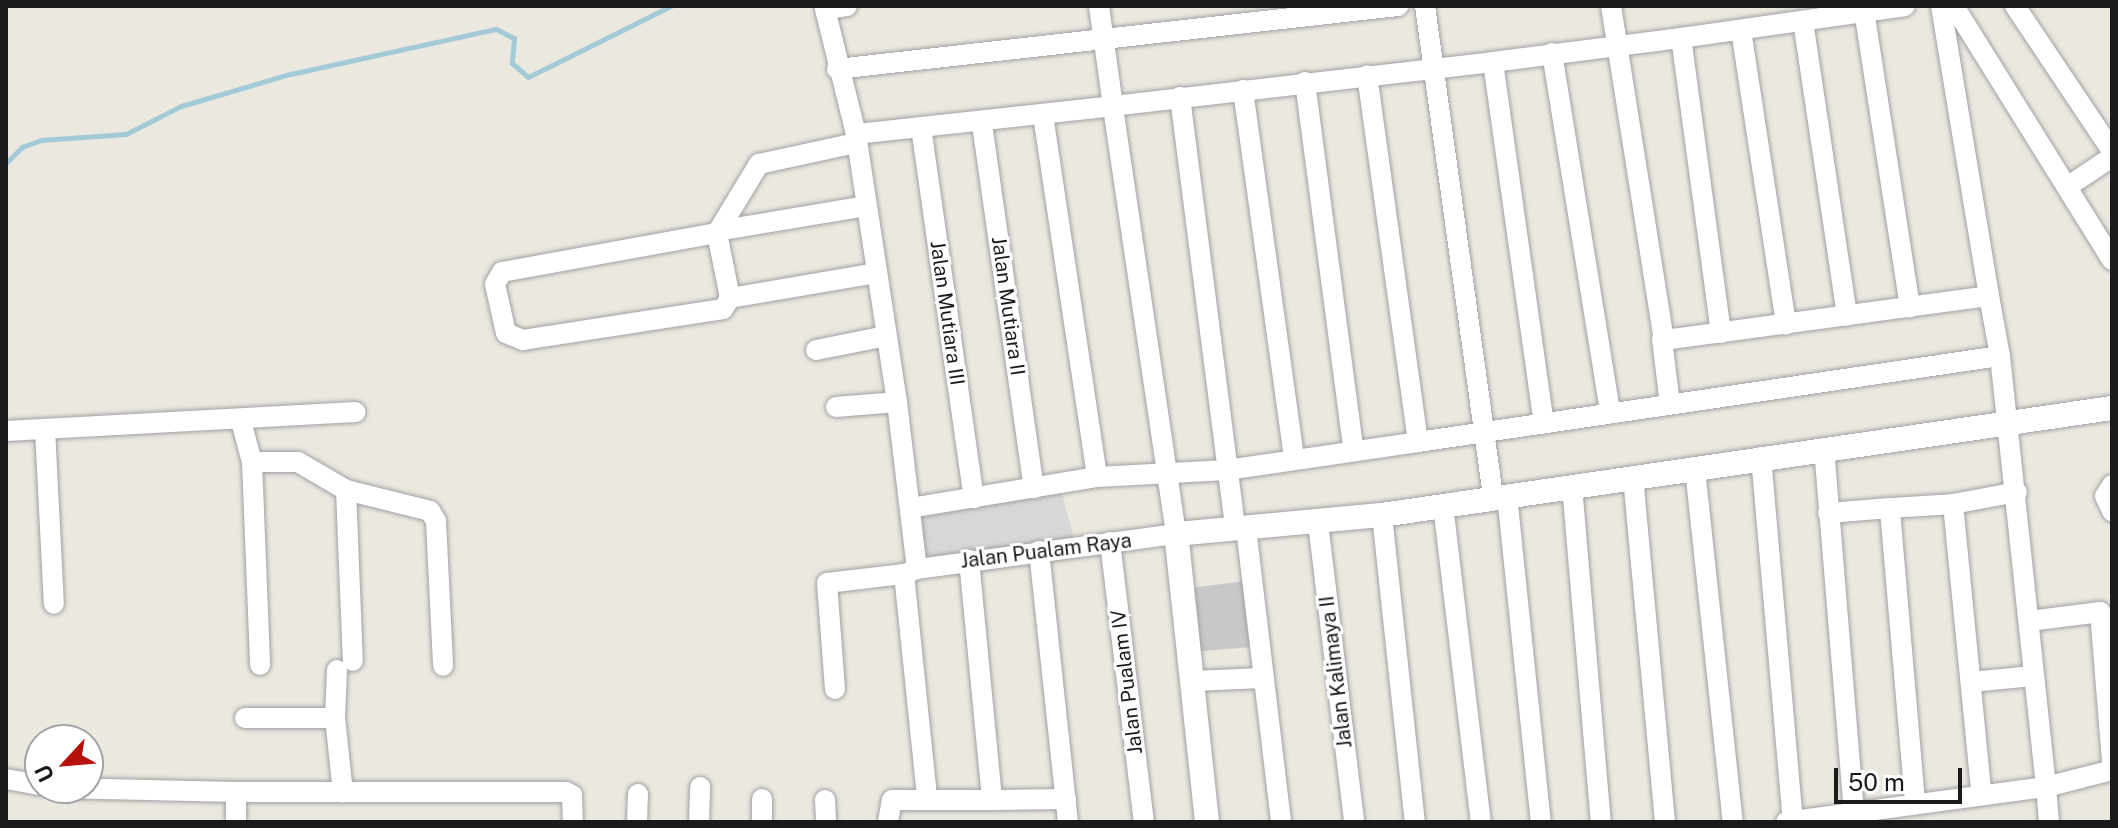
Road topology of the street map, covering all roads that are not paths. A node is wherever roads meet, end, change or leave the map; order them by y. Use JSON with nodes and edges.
{"nodes":[{"id":1,"x":847,"y":6,"type":"edge"},
{"id":2,"x":1099,"y":6,"type":"edge"},
{"id":3,"x":1398,"y":6,"type":"edge"},
{"id":4,"x":1425,"y":6,"type":"edge"},
{"id":5,"x":1611,"y":6,"type":"edge"},
{"id":6,"x":1905,"y":6,"type":"edge"},
{"id":7,"x":1941,"y":6,"type":"edge"},
{"id":8,"x":1954,"y":6,"type":"edge"},
{"id":9,"x":2015,"y":6,"type":"edge"},
{"id":10,"x":824,"y":8,"type":"edge"},
{"id":11,"x":1864,"y":10,"type":"junction"},
{"id":12,"x":1803,"y":21,"type":"junction"},
{"id":13,"x":1741,"y":30,"type":"junction"},
{"id":14,"x":1681,"y":38,"type":"junction"},
{"id":15,"x":1104,"y":39,"type":"junction"},
{"id":16,"x":1620,"y":47,"type":"junction"},
{"id":17,"x":1552,"y":53,"type":"junction"},
{"id":18,"x":1493,"y":62,"type":"junction"},
{"id":19,"x":837,"y":69,"type":"junction"},
{"id":20,"x":1431,"y":69,"type":"junction"},
{"id":21,"x":1367,"y":76,"type":"junction"},
{"id":22,"x":1305,"y":82,"type":"junction"},
{"id":23,"x":1243,"y":90,"type":"junction"},
{"id":24,"x":1180,"y":97,"type":"junction"},
{"id":25,"x":1113,"y":106,"type":"junction"},
{"id":26,"x":1043,"y":115,"type":"junction"},
{"id":27,"x":982,"y":124,"type":"junction"},
{"id":28,"x":921,"y":127,"type":"junction"},
{"id":29,"x":856,"y":139,"type":"junction"},
{"id":30,"x":2110,"y":156,"type":"edge"},
{"id":31,"x":2071,"y":184,"type":"junction"},
{"id":32,"x":867,"y":206,"type":"junction"},
{"id":33,"x":720,"y":231,"type":"junction"},
{"id":34,"x":2112,"y":260,"type":"edge"},
{"id":35,"x":876,"y":273,"type":"junction"},
{"id":36,"x":1989,"y":296,"type":"junction"},
{"id":37,"x":730,"y":298,"type":"junction"},
{"id":38,"x":1910,"y":307,"type":"junction"},
{"id":39,"x":1847,"y":316,"type":"junction"},
{"id":40,"x":1786,"y":325,"type":"junction"},
{"id":41,"x":1721,"y":333,"type":"junction"},
{"id":42,"x":886,"y":336,"type":"junction"},
{"id":43,"x":1662,"y":339,"type":"junction"},
{"id":44,"x":816,"y":350,"type":"dead end"},
{"id":45,"x":2000,"y":356,"type":"junction"},
{"id":46,"x":897,"y":402,"type":"junction"},
{"id":47,"x":1670,"y":405,"type":"junction"},
{"id":48,"x":836,"y":407,"type":"dead end"},
{"id":49,"x":2112,"y":408,"type":"edge"},
{"id":50,"x":355,"y":412,"type":"dead end"},
{"id":51,"x":1610,"y":412,"type":"junction"},
{"id":52,"x":241,"y":421,"type":"junction"},
{"id":53,"x":1544,"y":423,"type":"junction"},
{"id":54,"x":2009,"y":426,"type":"junction"},
{"id":55,"x":45,"y":429,"type":"junction"},
{"id":56,"x":6,"y":431,"type":"edge"},
{"id":57,"x":1481,"y":435,"type":"junction"},
{"id":58,"x":1418,"y":442,"type":"junction"},
{"id":59,"x":1824,"y":448,"type":"junction"},
{"id":60,"x":1353,"y":449,"type":"junction"},
{"id":61,"x":1761,"y":457,"type":"junction"},
{"id":62,"x":1294,"y":458,"type":"junction"},
{"id":63,"x":252,"y":462,"type":"junction"},
{"id":64,"x":1695,"y":469,"type":"junction"},
{"id":65,"x":1227,"y":470,"type":"junction"},
{"id":66,"x":1167,"y":475,"type":"junction"},
{"id":67,"x":1097,"y":477,"type":"junction"},
{"id":68,"x":1633,"y":477,"type":"junction"},
{"id":69,"x":2112,"y":485,"type":"edge"},
{"id":70,"x":1572,"y":486,"type":"junction"},
{"id":71,"x":1034,"y":488,"type":"junction"},
{"id":72,"x":346,"y":490,"type":"junction"},
{"id":73,"x":2017,"y":492,"type":"junction"},
{"id":74,"x":1500,"y":496,"type":"junction"},
{"id":75,"x":974,"y":498,"type":"junction"},
{"id":76,"x":1953,"y":504,"type":"junction"},
{"id":77,"x":1443,"y":505,"type":"junction"},
{"id":78,"x":910,"y":508,"type":"junction"},
{"id":79,"x":1890,"y":508,"type":"junction"},
{"id":80,"x":2112,"y":511,"type":"edge"},
{"id":81,"x":1828,"y":513,"type":"junction"},
{"id":82,"x":1382,"y":515,"type":"junction"},
{"id":83,"x":1318,"y":523,"type":"junction"},
{"id":84,"x":1240,"y":528,"type":"junction"},
{"id":85,"x":1176,"y":534,"type":"junction"},
{"id":86,"x":1110,"y":542,"type":"junction"},
{"id":87,"x":1039,"y":551,"type":"junction"},
{"id":88,"x":969,"y":560,"type":"junction"},
{"id":89,"x":910,"y":571,"type":"junction"},
{"id":90,"x":54,"y":604,"type":"dead end"},
{"id":91,"x":2106,"y":611,"type":"edge"},
{"id":92,"x":2029,"y":621,"type":"junction"},
{"id":93,"x":260,"y":665,"type":"dead end"},
{"id":94,"x":443,"y":666,"type":"dead end"},
{"id":95,"x":2033,"y":676,"type":"junction"},
{"id":96,"x":1264,"y":678,"type":"junction"},
{"id":97,"x":1192,"y":681,"type":"junction"},
{"id":98,"x":1971,"y":682,"type":"junction"},
{"id":99,"x":835,"y":689,"type":"dead end"},
{"id":100,"x":245,"y":718,"type":"dead end"},
{"id":101,"x":335,"y":718,"type":"junction"},
{"id":102,"x":2112,"y":762,"type":"edge"},
{"id":103,"x":2112,"y":770,"type":"edge"},
{"id":104,"x":700,"y":787,"type":"dead end"},
{"id":105,"x":2046,"y":787,"type":"junction"},
{"id":106,"x":104,"y":789,"type":"edge"},
{"id":107,"x":236,"y":792,"type":"junction"},
{"id":108,"x":1981,"y":792,"type":"junction"},
{"id":109,"x":343,"y":793,"type":"junction"},
{"id":110,"x":638,"y":794,"type":"dead end"},
{"id":111,"x":927,"y":798,"type":"junction"},
{"id":112,"x":762,"y":799,"type":"dead end"},
{"id":113,"x":1066,"y":799,"type":"junction"},
{"id":114,"x":825,"y":800,"type":"dead end"},
{"id":115,"x":992,"y":800,"type":"junction"},
{"id":116,"x":1915,"y":802,"type":"junction"},
{"id":117,"x":1854,"y":812,"type":"junction"},
{"id":118,"x":1793,"y":821,"type":"edge"},
{"id":119,"x":236,"y":822,"type":"edge"},
{"id":120,"x":573,"y":822,"type":"edge"},
{"id":121,"x":637,"y":822,"type":"edge"},
{"id":122,"x":699,"y":822,"type":"edge"},
{"id":123,"x":762,"y":822,"type":"edge"},
{"id":124,"x":826,"y":822,"type":"edge"},
{"id":125,"x":888,"y":822,"type":"edge"},
{"id":126,"x":1068,"y":822,"type":"edge"},
{"id":127,"x":1144,"y":822,"type":"edge"},
{"id":128,"x":1207,"y":822,"type":"edge"},
{"id":129,"x":1281,"y":822,"type":"edge"},
{"id":130,"x":1354,"y":822,"type":"edge"},
{"id":131,"x":1415,"y":822,"type":"edge"},
{"id":132,"x":1481,"y":822,"type":"edge"},
{"id":133,"x":1541,"y":822,"type":"edge"},
{"id":134,"x":1601,"y":822,"type":"edge"},
{"id":135,"x":1665,"y":822,"type":"edge"},
{"id":136,"x":1733,"y":822,"type":"edge"},
{"id":137,"x":1786,"y":822,"type":"edge"},
{"id":138,"x":2049,"y":822,"type":"edge"}],
"edges":[{"from":1,"to":10,"type":"street"},
{"from":2,"to":15,"type":"street"},
{"from":3,"to":15,"type":"street"},
{"from":4,"to":20,"type":"street"},
{"from":5,"to":16,"type":"street"},
{"from":6,"to":11,"type":"street"},
{"from":7,"to":36,"type":"street"},
{"from":8,"to":31,"type":"street"},
{"from":9,"to":30,"type":"street"},
{"from":10,"to":19,"type":"street"},
{"from":11,"to":12,"type":"street"},
{"from":11,"to":38,"type":"street"},
{"from":12,"to":13,"type":"street"},
{"from":12,"to":39,"type":"street"},
{"from":13,"to":14,"type":"street"},
{"from":13,"to":40,"type":"street"},
{"from":14,"to":16,"type":"street"},
{"from":14,"to":41,"type":"street"},
{"from":15,"to":19,"type":"street"},
{"from":15,"to":25,"type":"street"},
{"from":16,"to":17,"type":"street"},
{"from":16,"to":43,"type":"street"},
{"from":17,"to":18,"type":"street"},
{"from":17,"to":51,"type":"street"},
{"from":18,"to":20,"type":"street"},
{"from":18,"to":53,"type":"street"},
{"from":19,"to":29,"type":"street"},
{"from":20,"to":21,"type":"street"},
{"from":20,"to":57,"type":"street"},
{"from":21,"to":22,"type":"street"},
{"from":21,"to":58,"type":"street"},
{"from":22,"to":23,"type":"street"},
{"from":22,"to":60,"type":"street"},
{"from":23,"to":24,"type":"street"},
{"from":23,"to":62,"type":"street"},
{"from":24,"to":25,"type":"street"},
{"from":24,"to":65,"type":"street"},
{"from":25,"to":26,"type":"street"},
{"from":25,"to":66,"type":"street"},
{"from":26,"to":27,"type":"street"},
{"from":26,"to":67,"type":"street"},
{"from":27,"to":28,"type":"street"},
{"from":27,"to":71,"type":"street","name":"Jalan Mutiara II"},
{"from":28,"to":29,"type":"street"},
{"from":28,"to":75,"type":"street","name":"Jalan Mutiara III"},
{"from":29,"to":32,"type":"street"},
{"from":29,"to":33,"type":"street"},
{"from":30,"to":31,"type":"street"},
{"from":31,"to":34,"type":"street"},
{"from":32,"to":33,"type":"street"},
{"from":32,"to":35,"type":"street"},
{"from":33,"to":37,"type":"street"},
{"from":33,"to":37,"type":"street"},
{"from":35,"to":37,"type":"street"},
{"from":35,"to":42,"type":"street"},
{"from":36,"to":38,"type":"street"},
{"from":36,"to":45,"type":"street"},
{"from":38,"to":39,"type":"street"},
{"from":39,"to":40,"type":"street"},
{"from":40,"to":41,"type":"street"},
{"from":41,"to":43,"type":"street"},
{"from":42,"to":44,"type":"street"},
{"from":42,"to":46,"type":"street"},
{"from":43,"to":47,"type":"street"},
{"from":45,"to":47,"type":"street"},
{"from":45,"to":54,"type":"street"},
{"from":46,"to":48,"type":"street"},
{"from":46,"to":78,"type":"street"},
{"from":47,"to":51,"type":"street"},
{"from":49,"to":54,"type":"street"},
{"from":50,"to":52,"type":"street"},
{"from":51,"to":53,"type":"street"},
{"from":52,"to":55,"type":"street"},
{"from":52,"to":63,"type":"street"},
{"from":53,"to":57,"type":"street"},
{"from":54,"to":59,"type":"street"},
{"from":54,"to":73,"type":"street"},
{"from":55,"to":56,"type":"street"},
{"from":55,"to":90,"type":"street"},
{"from":57,"to":58,"type":"street"},
{"from":57,"to":74,"type":"street"},
{"from":58,"to":60,"type":"street"},
{"from":59,"to":61,"type":"street"},
{"from":59,"to":81,"type":"street"},
{"from":60,"to":62,"type":"street"},
{"from":61,"to":64,"type":"street"},
{"from":61,"to":118,"type":"street"},
{"from":62,"to":65,"type":"street"},
{"from":63,"to":72,"type":"street"},
{"from":63,"to":93,"type":"street"},
{"from":64,"to":68,"type":"street"},
{"from":64,"to":136,"type":"street"},
{"from":65,"to":66,"type":"street"},
{"from":65,"to":84,"type":"street"},
{"from":66,"to":67,"type":"street"},
{"from":66,"to":85,"type":"street"},
{"from":67,"to":71,"type":"street"},
{"from":68,"to":70,"type":"street"},
{"from":68,"to":135,"type":"street"},
{"from":69,"to":80,"type":"street"},
{"from":70,"to":74,"type":"street"},
{"from":70,"to":134,"type":"street"},
{"from":71,"to":75,"type":"street"},
{"from":72,"to":94,"type":"street"},
{"from":72,"to":101,"type":"street"},
{"from":73,"to":76,"type":"street"},
{"from":73,"to":92,"type":"street"},
{"from":74,"to":77,"type":"street"},
{"from":74,"to":133,"type":"street"},
{"from":75,"to":78,"type":"street"},
{"from":76,"to":79,"type":"street"},
{"from":76,"to":98,"type":"street"},
{"from":77,"to":82,"type":"street"},
{"from":77,"to":132,"type":"street"},
{"from":78,"to":89,"type":"street"},
{"from":79,"to":81,"type":"street"},
{"from":79,"to":116,"type":"street"},
{"from":81,"to":117,"type":"street"},
{"from":82,"to":83,"type":"street"},
{"from":82,"to":131,"type":"street"},
{"from":83,"to":84,"type":"street"},
{"from":83,"to":130,"type":"street","name":"Jalan Kalimaya II"},
{"from":84,"to":85,"type":"street"},
{"from":84,"to":96,"type":"street"},
{"from":85,"to":86,"type":"street","name":"Jalan Pualam Raya"},
{"from":85,"to":97,"type":"street"},
{"from":86,"to":87,"type":"street","name":"Jalan Pualam Raya"},
{"from":86,"to":127,"type":"street","name":"Jalan Pualam IV"},
{"from":87,"to":88,"type":"street","name":"Jalan Pualam Raya"},
{"from":87,"to":113,"type":"street"},
{"from":88,"to":89,"type":"street","name":"Jalan Pualam Raya"},
{"from":88,"to":115,"type":"street"},
{"from":89,"to":99,"type":"street","name":"Jalan Pualam Raya"},
{"from":89,"to":111,"type":"street"},
{"from":91,"to":92,"type":"street"},
{"from":91,"to":102,"type":"street"},
{"from":92,"to":95,"type":"street"},
{"from":95,"to":98,"type":"street"},
{"from":95,"to":105,"type":"street"},
{"from":96,"to":97,"type":"street"},
{"from":96,"to":129,"type":"street"},
{"from":97,"to":128,"type":"street"},
{"from":98,"to":108,"type":"street"},
{"from":100,"to":101,"type":"street"},
{"from":101,"to":109,"type":"street"},
{"from":103,"to":105,"type":"street"},
{"from":104,"to":122,"type":"street"},
{"from":105,"to":108,"type":"street"},
{"from":105,"to":138,"type":"street"},
{"from":106,"to":107,"type":"street"},
{"from":107,"to":109,"type":"street"},
{"from":107,"to":119,"type":"street"},
{"from":108,"to":116,"type":"street"},
{"from":109,"to":120,"type":"street"},
{"from":110,"to":121,"type":"street"},
{"from":111,"to":115,"type":"street"},
{"from":111,"to":125,"type":"street"},
{"from":112,"to":123,"type":"street"},
{"from":113,"to":115,"type":"street"},
{"from":113,"to":126,"type":"street"},
{"from":114,"to":124,"type":"street"},
{"from":116,"to":117,"type":"street"},
{"from":117,"to":118,"type":"street"},
{"from":118,"to":137,"type":"street"}]}
